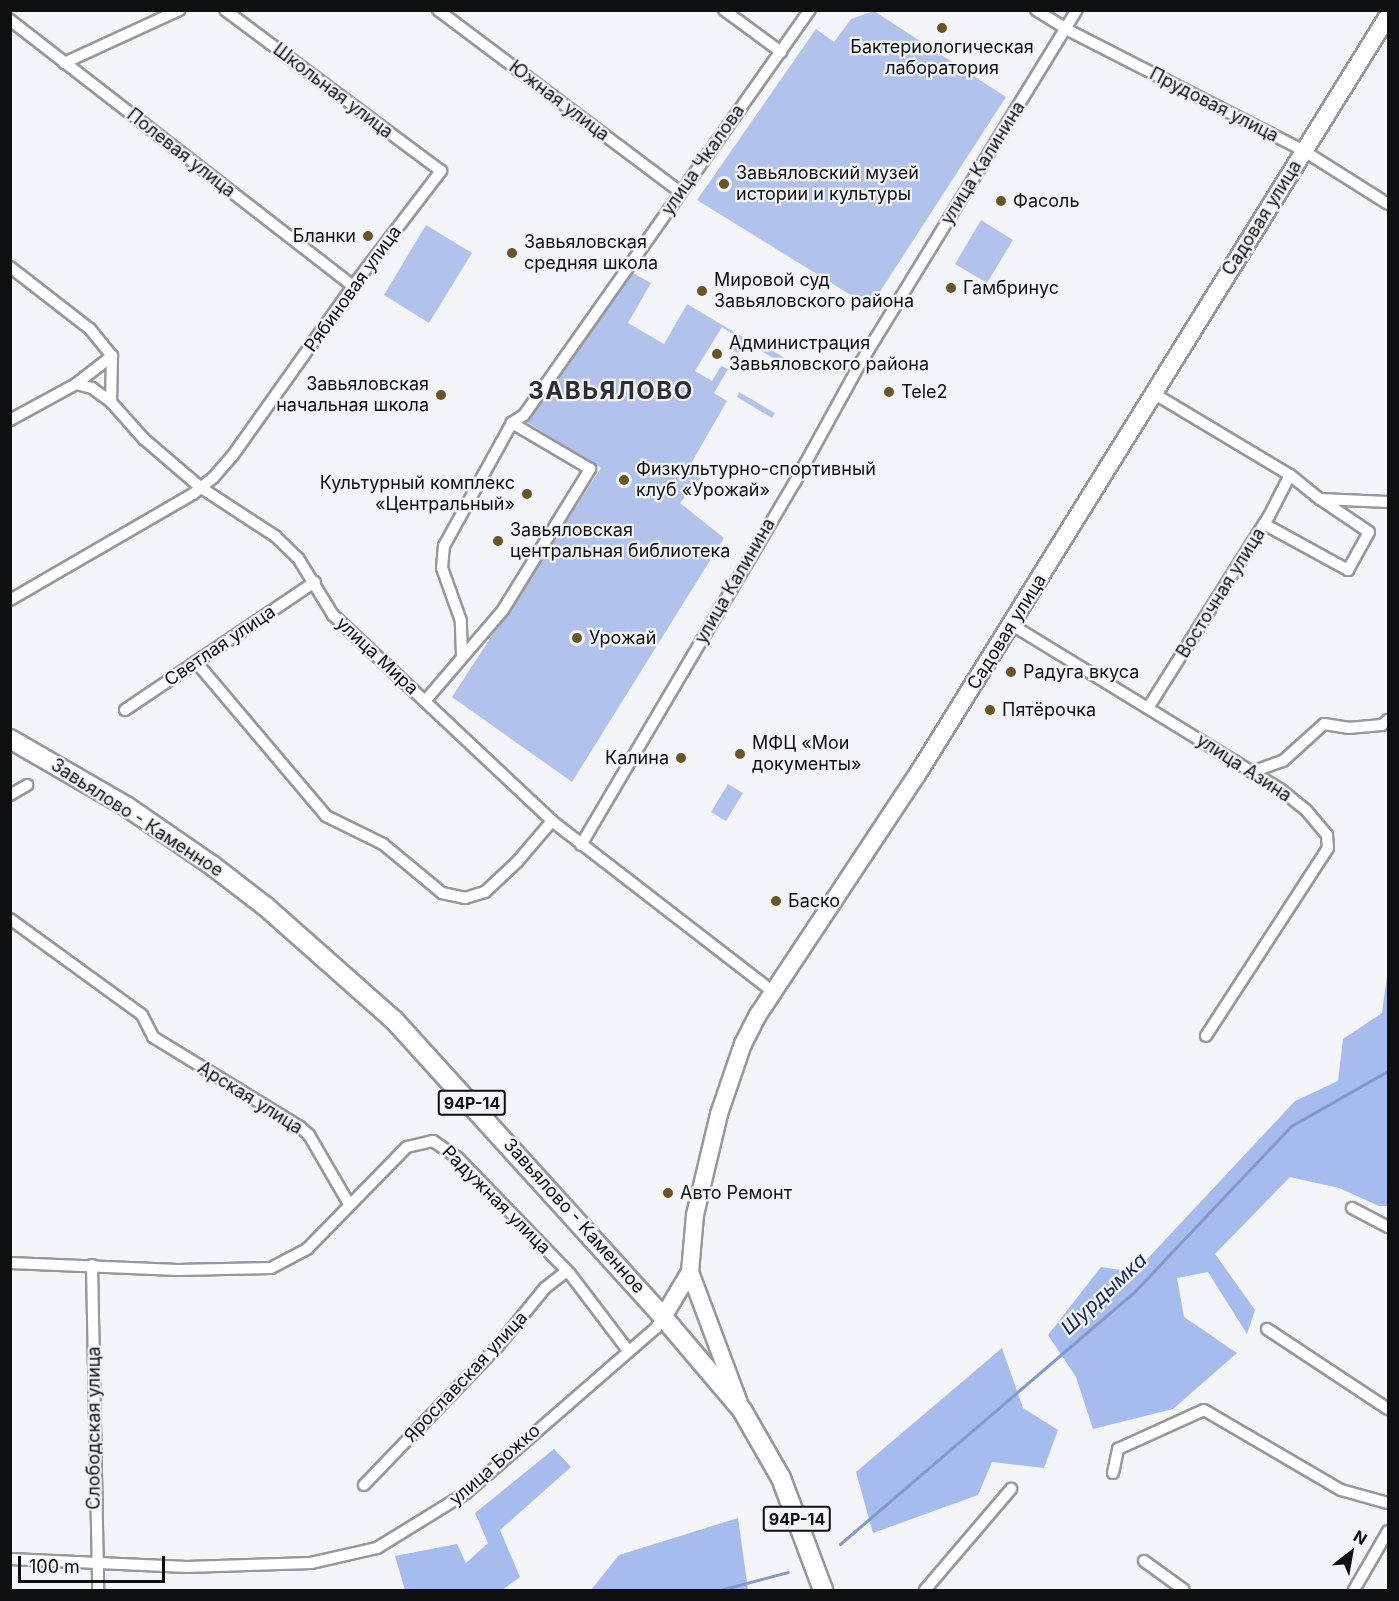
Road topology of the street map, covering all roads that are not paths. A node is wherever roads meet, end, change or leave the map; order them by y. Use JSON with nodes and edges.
{"nodes":[{"id":1,"x":179,"y":10,"type":"edge"},
{"id":2,"x":225,"y":10,"type":"edge"},
{"id":3,"x":438,"y":10,"type":"edge"},
{"id":4,"x":724,"y":10,"type":"edge"},
{"id":5,"x":810,"y":10,"type":"edge"},
{"id":6,"x":1036,"y":10,"type":"edge"},
{"id":7,"x":1077,"y":10,"type":"edge"},
{"id":8,"x":1389,"y":16,"type":"edge"},
{"id":9,"x":10,"y":20,"type":"edge"},
{"id":10,"x":1065,"y":29,"type":"junction"},
{"id":11,"x":781,"y":52,"type":"junction"},
{"id":12,"x":64,"y":63,"type":"junction"},
{"id":13,"x":1304,"y":152,"type":"junction"},
{"id":14,"x":441,"y":171,"type":"joint"},
{"id":15,"x":680,"y":192,"type":"junction"},
{"id":16,"x":1389,"y":204,"type":"edge"},
{"id":17,"x":10,"y":267,"type":"edge"},
{"id":18,"x":353,"y":286,"type":"junction"},
{"id":19,"x":112,"y":356,"type":"junction"},
{"id":20,"x":75,"y":384,"type":"junction"},
{"id":21,"x":1153,"y":393,"type":"junction"},
{"id":22,"x":111,"y":402,"type":"junction"},
{"id":23,"x":10,"y":420,"type":"edge"},
{"id":24,"x":512,"y":423,"type":"junction"},
{"id":25,"x":1290,"y":475,"type":"junction"},
{"id":26,"x":200,"y":487,"type":"junction"},
{"id":27,"x":1320,"y":499,"type":"junction"},
{"id":28,"x":1389,"y":501,"type":"edge"},
{"id":29,"x":1264,"y":524,"type":"junction"},
{"id":30,"x":315,"y":582,"type":"junction"},
{"id":31,"x":10,"y":600,"type":"edge"},
{"id":32,"x":1012,"y":625,"type":"junction"},
{"id":33,"x":462,"y":656,"type":"junction"},
{"id":34,"x":196,"y":662,"type":"junction"},
{"id":35,"x":425,"y":701,"type":"junction"},
{"id":36,"x":1148,"y":708,"type":"junction"},
{"id":37,"x":124,"y":710,"type":"dead end"},
{"id":38,"x":1389,"y":720,"type":"edge"},
{"id":39,"x":10,"y":739,"type":"edge"},
{"id":40,"x":1252,"y":772,"type":"junction"},
{"id":41,"x":27,"y":785,"type":"dead end"},
{"id":42,"x":10,"y":795,"type":"edge"},
{"id":43,"x":552,"y":821,"type":"junction"},
{"id":44,"x":581,"y":845,"type":"junction"},
{"id":45,"x":10,"y":919,"type":"edge"},
{"id":46,"x":772,"y":991,"type":"junction"},
{"id":47,"x":1206,"y":1036,"type":"dead end"},
{"id":48,"x":349,"y":1204,"type":"junction"},
{"id":49,"x":1352,"y":1208,"type":"dead end"},
{"id":50,"x":1389,"y":1227,"type":"edge"},
{"id":51,"x":10,"y":1263,"type":"edge"},
{"id":52,"x":92,"y":1264,"type":"junction"},
{"id":53,"x":567,"y":1270,"type":"junction"},
{"id":54,"x":690,"y":1272,"type":"junction"},
{"id":55,"x":663,"y":1317,"type":"junction"},
{"id":56,"x":1267,"y":1329,"type":"dead end"},
{"id":57,"x":627,"y":1349,"type":"junction"},
{"id":58,"x":1389,"y":1409,"type":"edge"},
{"id":59,"x":742,"y":1410,"type":"junction"},
{"id":60,"x":1113,"y":1473,"type":"dead end"},
{"id":61,"x":364,"y":1485,"type":"dead end"},
{"id":62,"x":1011,"y":1490,"type":"dead end"},
{"id":63,"x":1389,"y":1503,"type":"edge"},
{"id":64,"x":1389,"y":1531,"type":"edge"},
{"id":65,"x":10,"y":1559,"type":"edge"},
{"id":66,"x":95,"y":1560,"type":"junction"},
{"id":67,"x":1144,"y":1561,"type":"dead end"},
{"id":68,"x":98,"y":1590,"type":"edge"},
{"id":69,"x":823,"y":1590,"type":"edge"},
{"id":70,"x":925,"y":1590,"type":"edge"},
{"id":71,"x":1184,"y":1590,"type":"edge"},
{"id":72,"x":1354,"y":1590,"type":"edge"}],
"edges":[{"from":1,"to":12,"type":"street"},
{"from":2,"to":14,"type":"street","name":"Школьная улица"},
{"from":3,"to":15,"type":"street","name":"Южная улица"},
{"from":4,"to":11,"type":"street"},
{"from":5,"to":11,"type":"street","name":"улица Чкалова"},
{"from":6,"to":10,"type":"street","name":"Прудовая улица"},
{"from":7,"to":10,"type":"street","name":"улица Калинина"},
{"from":8,"to":13,"type":"street","name":"Садовая улица"},
{"from":9,"to":12,"type":"street","name":"Полевая улица"},
{"from":10,"to":13,"type":"street","name":"Прудовая улица"},
{"from":10,"to":44,"type":"street","name":"улица Калинина"},
{"from":11,"to":15,"type":"street","name":"улица Чкалова"},
{"from":12,"to":18,"type":"street","name":"Полевая улица"},
{"from":13,"to":16,"type":"street","name":"Прудовая улица"},
{"from":13,"to":21,"type":"street","name":"Садовая улица"},
{"from":14,"to":18,"type":"street","name":"Рябиновая улица"},
{"from":15,"to":24,"type":"street","name":"улица Чкалова"},
{"from":17,"to":19,"type":"street"},
{"from":18,"to":26,"type":"street","name":"Рябиновая улица"},
{"from":19,"to":20,"type":"street"},
{"from":19,"to":22,"type":"street"},
{"from":20,"to":22,"type":"street","name":"улица Мира"},
{"from":20,"to":23,"type":"street"},
{"from":21,"to":25,"type":"street"},
{"from":21,"to":32,"type":"street","name":"Садовая улица"},
{"from":22,"to":26,"type":"street","name":"улица Мира"},
{"from":24,"to":33,"type":"street","name":"улица Чкалова"},
{"from":24,"to":33,"type":"street"},
{"from":25,"to":27,"type":"street"},
{"from":25,"to":29,"type":"street","name":"Восточная улица"},
{"from":26,"to":30,"type":"street","name":"улица Мира"},
{"from":26,"to":31,"type":"street","name":"Рябиновая улица"},
{"from":27,"to":28,"type":"street"},
{"from":27,"to":29,"type":"street"},
{"from":29,"to":36,"type":"street","name":"Восточная улица"},
{"from":30,"to":34,"type":"street","name":"Светлая улица"},
{"from":30,"to":35,"type":"street","name":"улица Мира"},
{"from":32,"to":36,"type":"street","name":"улица Азина"},
{"from":32,"to":46,"type":"street","name":"Садовая улица"},
{"from":33,"to":35,"type":"street"},
{"from":34,"to":37,"type":"street","name":"Светлая улица"},
{"from":34,"to":43,"type":"street"},
{"from":35,"to":43,"type":"street","name":"улица Мира"},
{"from":36,"to":40,"type":"street","name":"улица Азина"},
{"from":38,"to":40,"type":"street"},
{"from":39,"to":55,"type":"main road","name":"Завьялово - Каменное","number":"94Р-14"},
{"from":40,"to":47,"type":"street","name":"улица Азина"},
{"from":41,"to":42,"type":"street"},
{"from":43,"to":44,"type":"street","name":"улица Мира"},
{"from":44,"to":46,"type":"street","name":"улица Мира"},
{"from":45,"to":48,"type":"street","name":"Арская улица"},
{"from":46,"to":54,"type":"street","name":"Садовая улица"},
{"from":48,"to":52,"type":"street","name":"Радужная улица"},
{"from":48,"to":53,"type":"street","name":"Радужная улица"},
{"from":49,"to":50,"type":"street"},
{"from":51,"to":52,"type":"street","name":"Радужная улица"},
{"from":52,"to":66,"type":"street","name":"Слободская улица"},
{"from":53,"to":57,"type":"street","name":"Радужная улица"},
{"from":53,"to":61,"type":"street","name":"Ярославская улица"},
{"from":54,"to":55,"type":"street"},
{"from":54,"to":59,"type":"street"},
{"from":55,"to":57,"type":"street","name":"улица Божко"},
{"from":55,"to":59,"type":"main road","name":"Завьялово - Каменное","number":"94Р-14"},
{"from":56,"to":58,"type":"street"},
{"from":57,"to":66,"type":"street","name":"улица Божко"},
{"from":59,"to":69,"type":"main road","name":"Завьялово - Каменное","number":"94Р-14"},
{"from":60,"to":63,"type":"street"},
{"from":62,"to":70,"type":"street"},
{"from":64,"to":72,"type":"street"},
{"from":65,"to":66,"type":"street","name":"улица Божко"},
{"from":66,"to":68,"type":"street","name":"Слободская улица"},
{"from":67,"to":71,"type":"street"}]}
